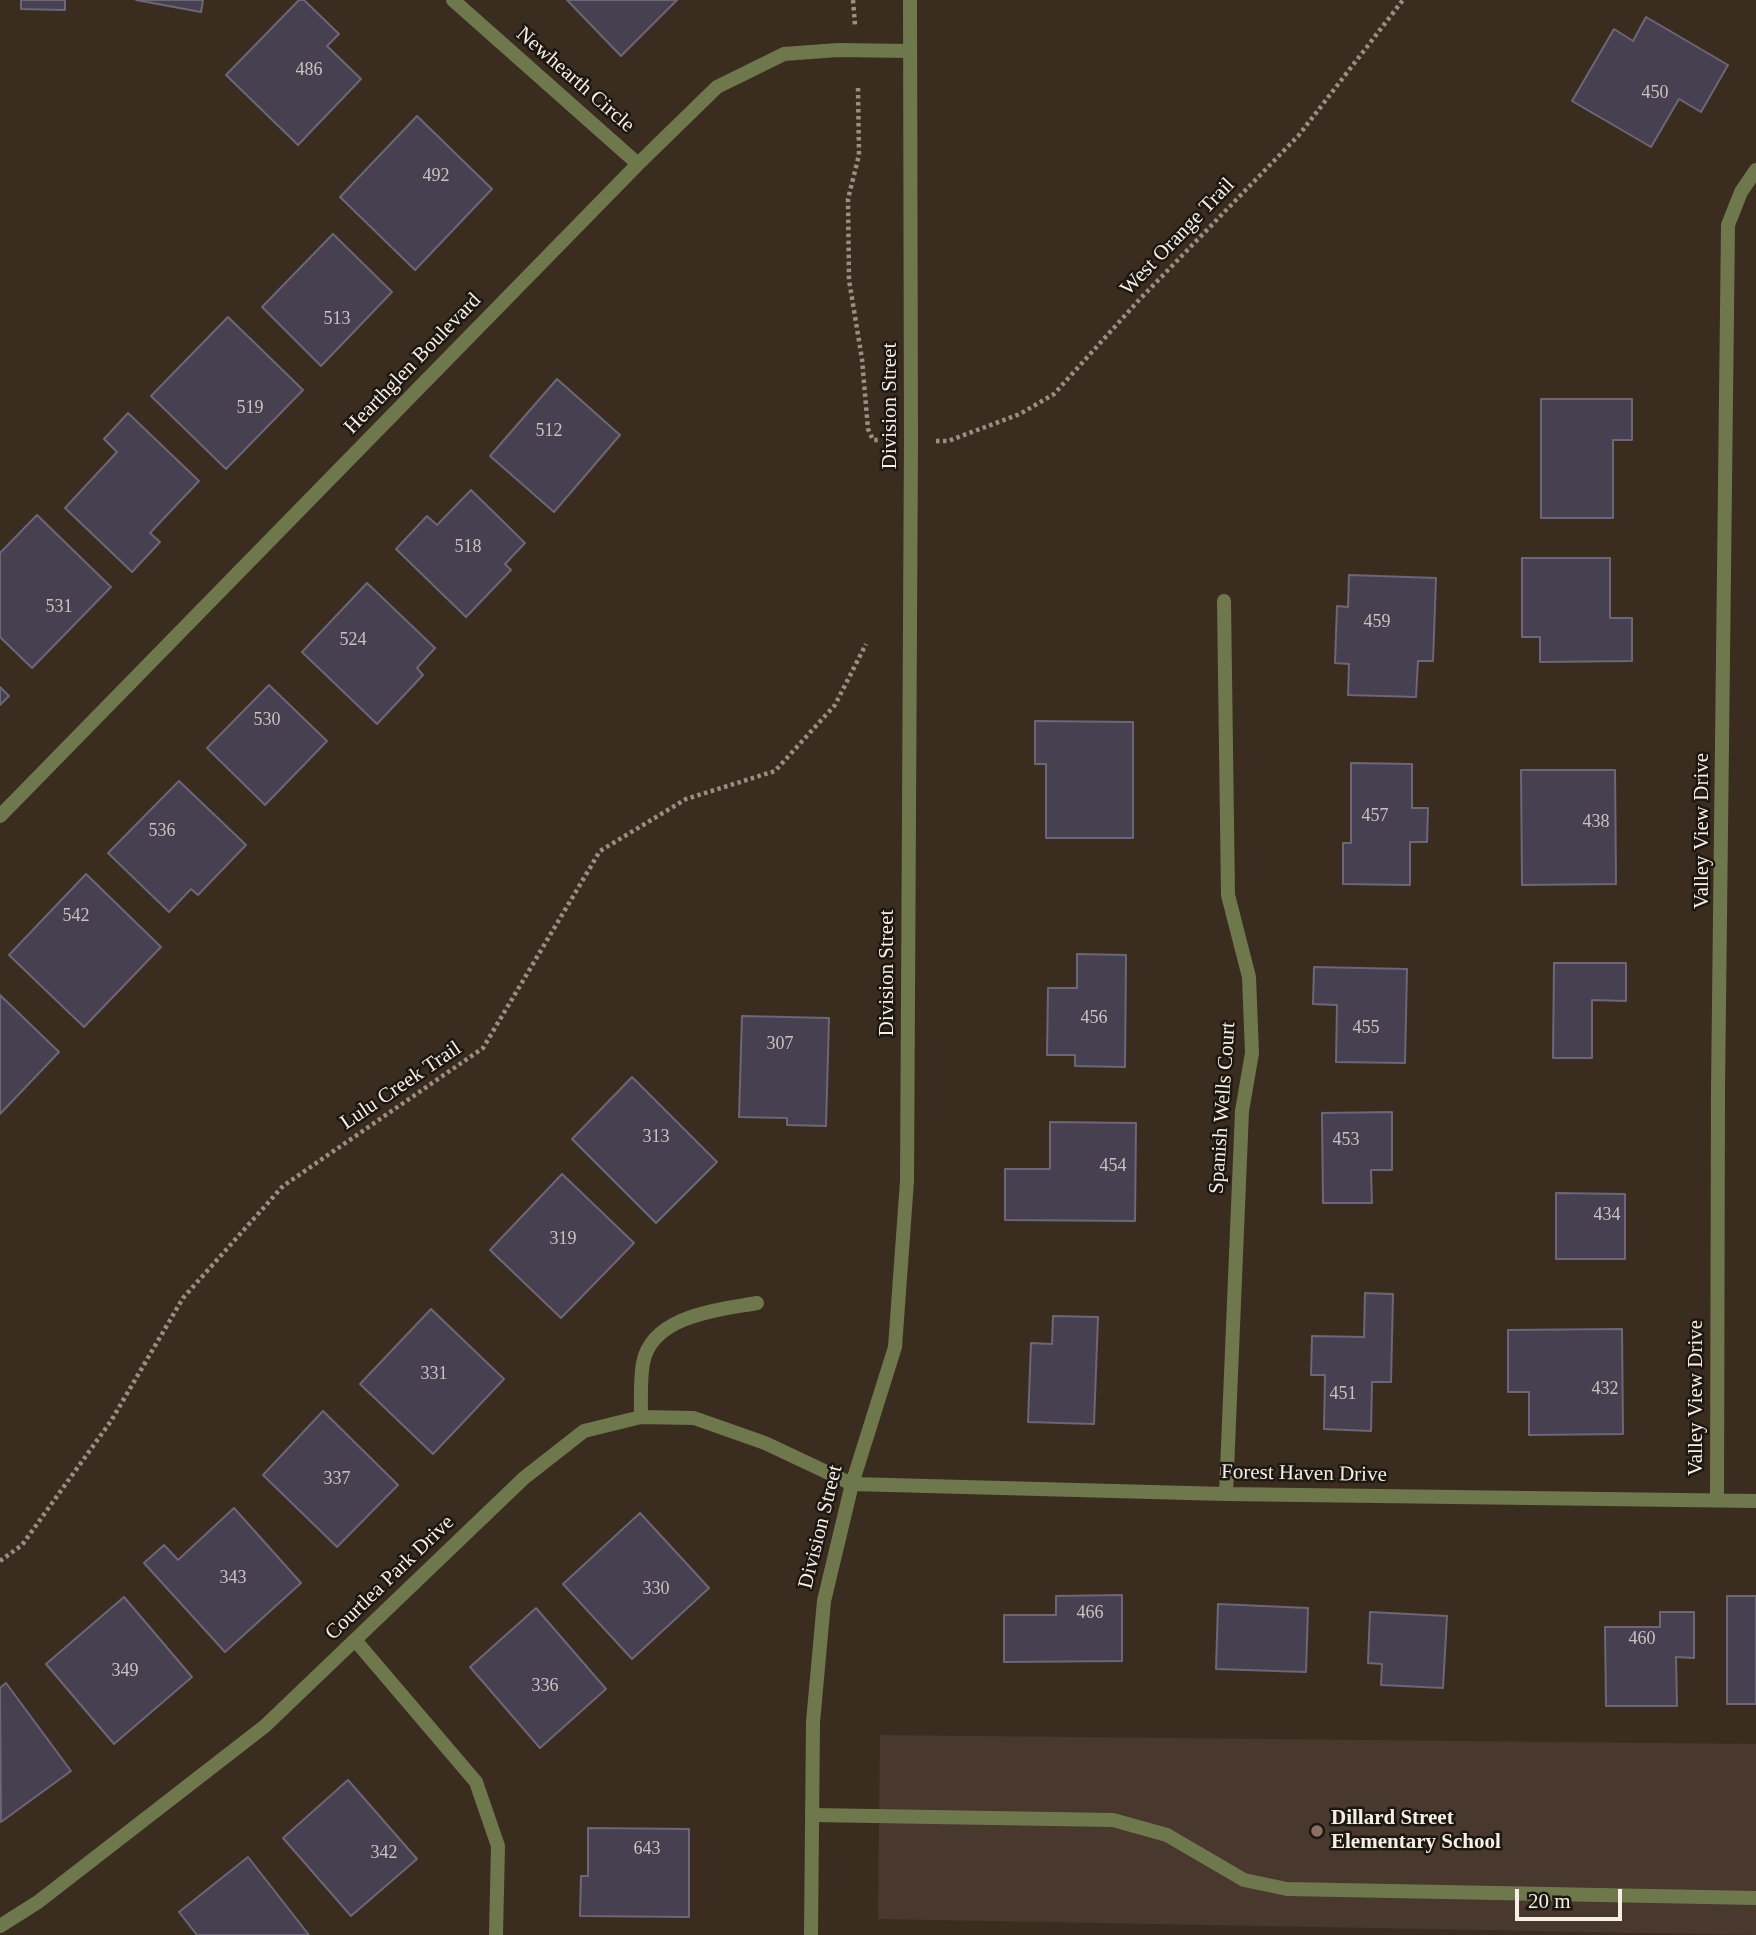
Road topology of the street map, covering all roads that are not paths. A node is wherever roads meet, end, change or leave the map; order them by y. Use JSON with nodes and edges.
{"nodes":[{"id":1,"x":453,"y":0,"type":"edge"},
{"id":2,"x":910,"y":0,"type":"edge"},
{"id":3,"x":910,"y":51,"type":"junction"},
{"id":4,"x":638,"y":163,"type":"junction"},
{"id":5,"x":1756,"y":170,"type":"edge"},
{"id":6,"x":1224,"y":601,"type":"dead end"},
{"id":7,"x":0,"y":817,"type":"edge"},
{"id":8,"x":757,"y":1303,"type":"dead end"},
{"id":9,"x":641,"y":1418,"type":"junction"},
{"id":10,"x":852,"y":1484,"type":"junction"},
{"id":11,"x":1226,"y":1494,"type":"junction"},
{"id":12,"x":1717,"y":1500,"type":"junction"},
{"id":13,"x":1756,"y":1501,"type":"edge"},
{"id":14,"x":355,"y":1640,"type":"junction"},
{"id":15,"x":812,"y":1815,"type":"junction"},
{"id":16,"x":1756,"y":1898,"type":"edge"},
{"id":17,"x":0,"y":1926,"type":"edge"},
{"id":18,"x":496,"y":1935,"type":"edge"},
{"id":19,"x":811,"y":1935,"type":"edge"}],
"edges":[{"from":1,"to":4,"type":"street","name":"Newhearth Circle"},
{"from":2,"to":3,"type":"street","name":"Division Street"},
{"from":3,"to":4,"type":"street","name":"Hearthglen Boulevard"},
{"from":3,"to":10,"type":"street","name":"Division Street"},
{"from":4,"to":7,"type":"street","name":"Hearthglen Boulevard"},
{"from":5,"to":12,"type":"street","name":"Valley View Drive"},
{"from":6,"to":11,"type":"street","name":"Spanish Wells Court"},
{"from":8,"to":9,"type":"street"},
{"from":9,"to":10,"type":"street","name":"Courtlea Park Drive"},
{"from":9,"to":14,"type":"street","name":"Courtlea Park Drive"},
{"from":10,"to":11,"type":"street","name":"Forest Haven Drive"},
{"from":10,"to":15,"type":"street","name":"Division Street"},
{"from":11,"to":12,"type":"street","name":"Forest Haven Drive"},
{"from":12,"to":13,"type":"street","name":"Forest Haven Drive"},
{"from":14,"to":17,"type":"street","name":"Courtlea Park Drive"},
{"from":14,"to":18,"type":"street"},
{"from":15,"to":16,"type":"street"},
{"from":15,"to":19,"type":"street","name":"Division Street"}]}
